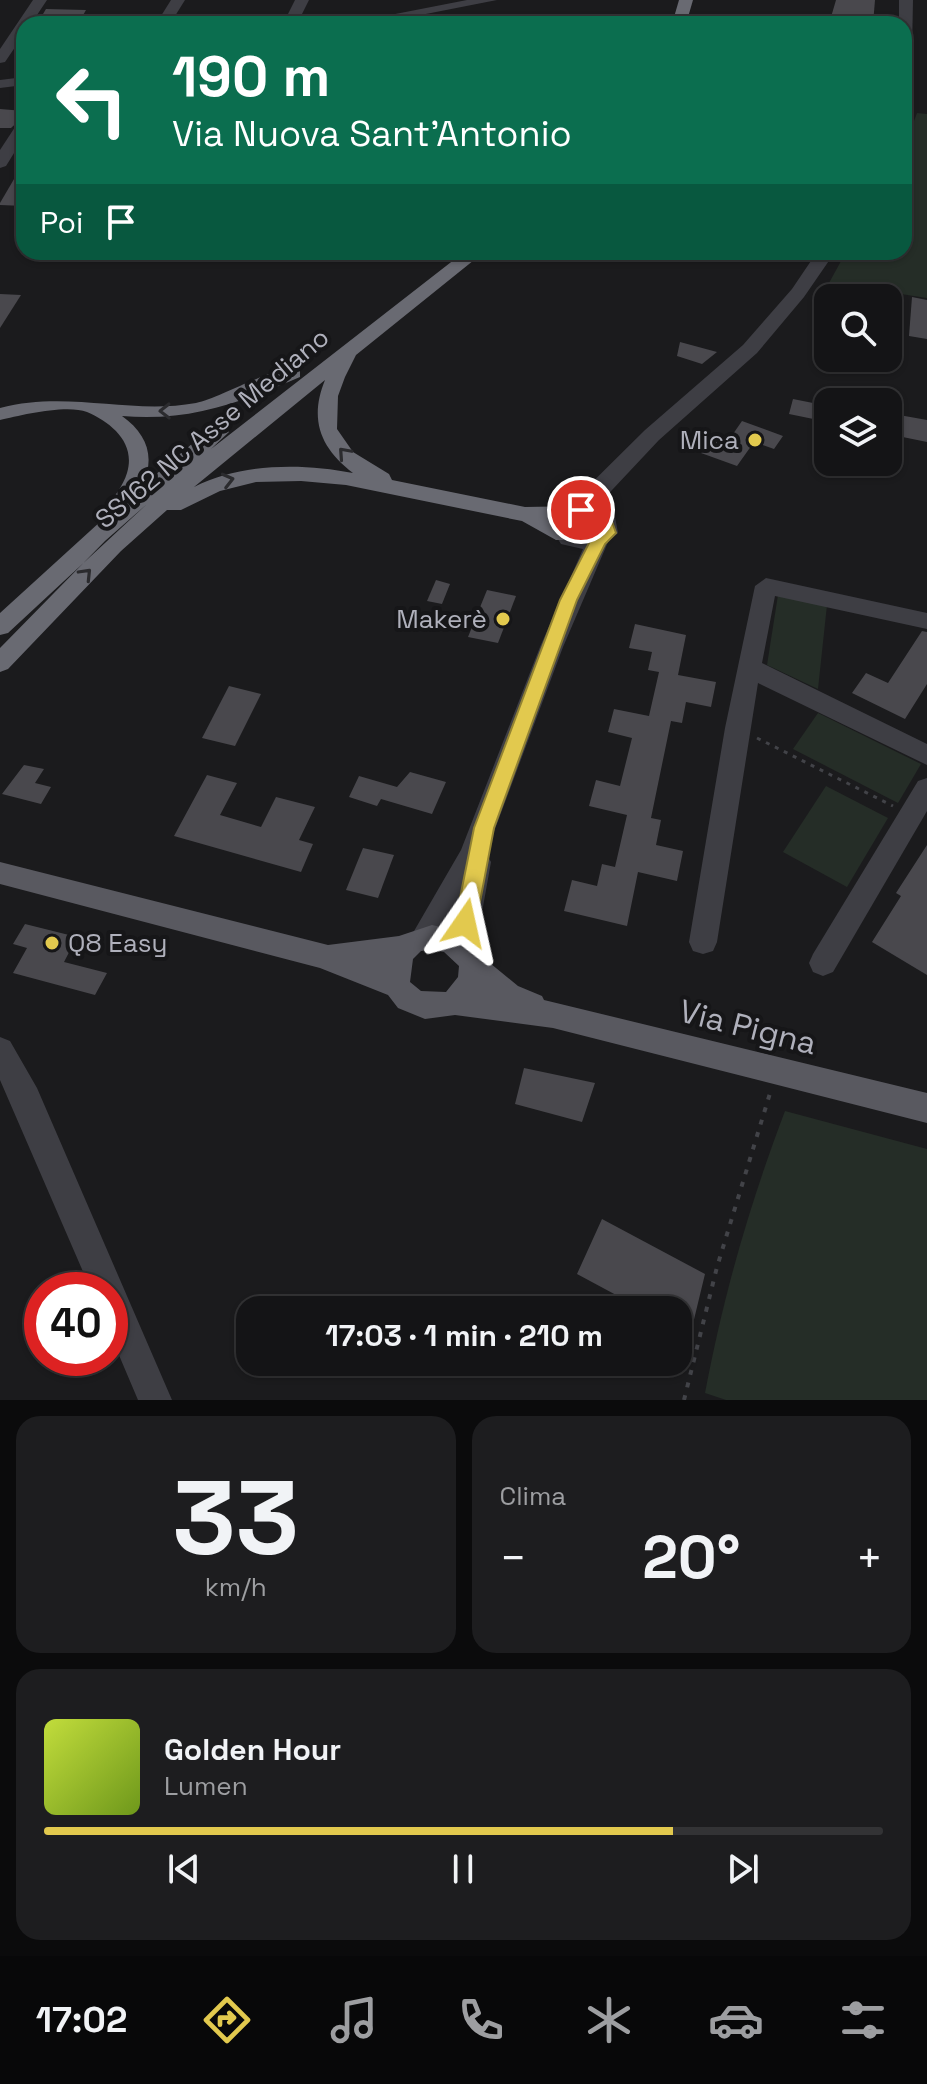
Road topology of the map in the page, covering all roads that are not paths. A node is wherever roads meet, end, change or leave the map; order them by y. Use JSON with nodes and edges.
{"nodes":[{"id":1,"x":490,"y":0,"type":"edge"},
{"id":2,"x":397,"y":16,"type":"edge"},
{"id":3,"x":16,"y":35,"type":"edge"},
{"id":4,"x":0,"y":59,"type":"edge"},
{"id":5,"x":16,"y":137,"type":"edge"},
{"id":6,"x":0,"y":163,"type":"edge"},
{"id":7,"x":444,"y":260,"type":"edge"},
{"id":8,"x":465,"y":260,"type":"edge"},
{"id":9,"x":821,"y":260,"type":"edge"},
{"id":10,"x":361,"y":341,"type":"junction"},
{"id":11,"x":293,"y":373,"type":"junction"},
{"id":12,"x":75,"y":404,"type":"junction"},
{"id":13,"x":0,"y":414,"type":"edge"},
{"id":14,"x":623,"y":470,"type":"junction"},
{"id":15,"x":410,"y":491,"type":"junction"},
{"id":16,"x":577,"y":511,"type":"junction"},
{"id":17,"x":527,"y":514,"type":"junction"},
{"id":18,"x":603,"y":532,"type":"junction"},
{"id":19,"x":567,"y":537,"type":"junction"},
{"id":20,"x":103,"y":542,"type":"junction"},
{"id":21,"x":569,"y":600,"type":"junction"},
{"id":22,"x":927,"y":621,"type":"edge"},
{"id":23,"x":0,"y":627,"type":"edge"},
{"id":24,"x":0,"y":663,"type":"edge"},
{"id":25,"x":750,"y":668,"type":"junction"},
{"id":26,"x":927,"y":755,"type":"edge"},
{"id":27,"x":927,"y":788,"type":"edge"},
{"id":28,"x":484,"y":828,"type":"junction"},
{"id":29,"x":0,"y":873,"type":"edge"},
{"id":30,"x":703,"y":942,"type":"dead end"},
{"id":31,"x":415,"y":943,"type":"junction"},
{"id":32,"x":322,"y":956,"type":"junction"},
{"id":33,"x":469,"y":957,"type":"junction"},
{"id":34,"x":823,"y":963,"type":"dead end"},
{"id":35,"x":398,"y":986,"type":"junction"},
{"id":36,"x":455,"y":1002,"type":"junction"},
{"id":37,"x":553,"y":1015,"type":"junction"},
{"id":38,"x":0,"y":1051,"type":"edge"},
{"id":39,"x":927,"y":1108,"type":"edge"},
{"id":40,"x":100,"y":1272,"type":"edge"},
{"id":41,"x":128,"y":1337,"type":"edge"},
{"id":42,"x":155,"y":1400,"type":"edge"}],
"edges":[{"from":1,"to":2,"type":"street"},
{"from":3,"to":4,"type":"street"},
{"from":5,"to":6,"type":"street"},
{"from":7,"to":11,"type":"highway","name":"SS162 NC Asse Mediano"},
{"from":8,"to":10,"type":"highway","name":"SS162 NC Asse Mediano"},
{"from":9,"to":14,"type":"street"},
{"from":15,"to":10,"type":"highway","one_way":true},
{"from":10,"to":20,"type":"highway","name":"SS162 NC Asse Mediano"},
{"from":11,"to":12,"type":"highway","one_way":true},
{"from":11,"to":20,"type":"highway","name":"SS162 NC Asse Mediano"},
{"from":12,"to":13,"type":"highway"},
{"from":12,"to":20,"type":"highway"},
{"from":14,"to":16,"type":"street"},
{"from":14,"to":18,"type":"street"},
{"from":15,"to":17,"type":"highway"},
{"from":20,"to":15,"type":"highway","one_way":true},
{"from":16,"to":17,"type":"highway"},
{"from":16,"to":18,"type":"street"},
{"from":16,"to":19,"type":"street"},
{"from":17,"to":19,"type":"highway"},
{"from":18,"to":19,"type":"street"},
{"from":18,"to":21,"type":"street"},
{"from":19,"to":21,"type":"street"},
{"from":20,"to":23,"type":"highway","name":"SS162 NC Asse Mediano"},
{"from":24,"to":20,"type":"highway","name":"SS162 NC Asse Mediano","one_way":true},
{"from":21,"to":28,"type":"street"},
{"from":22,"to":25,"type":"street"},
{"from":25,"to":26,"type":"street"},
{"from":25,"to":30,"type":"street"},
{"from":27,"to":34,"type":"street"},
{"from":28,"to":31,"type":"street"},
{"from":28,"to":33,"type":"street"},
{"from":29,"to":32,"type":"main road","name":"Via Pigna"},
{"from":31,"to":32,"type":"main road","name":"Via Pigna"},
{"from":31,"to":33,"type":"main road","name":"Via Pigna"},
{"from":31,"to":35,"type":"main road"},
{"from":32,"to":35,"type":"main road","name":"Via Pigna"},
{"from":33,"to":36,"type":"main road"},
{"from":33,"to":37,"type":"main road","name":"Via Pigna"},
{"from":35,"to":36,"type":"main road","name":"Via Pigna"},
{"from":36,"to":37,"type":"main road","name":"Via Pigna"},
{"from":37,"to":39,"type":"main road","name":"Via Pigna"},
{"from":38,"to":40,"type":"street"},
{"from":41,"to":42,"type":"street"}]}
